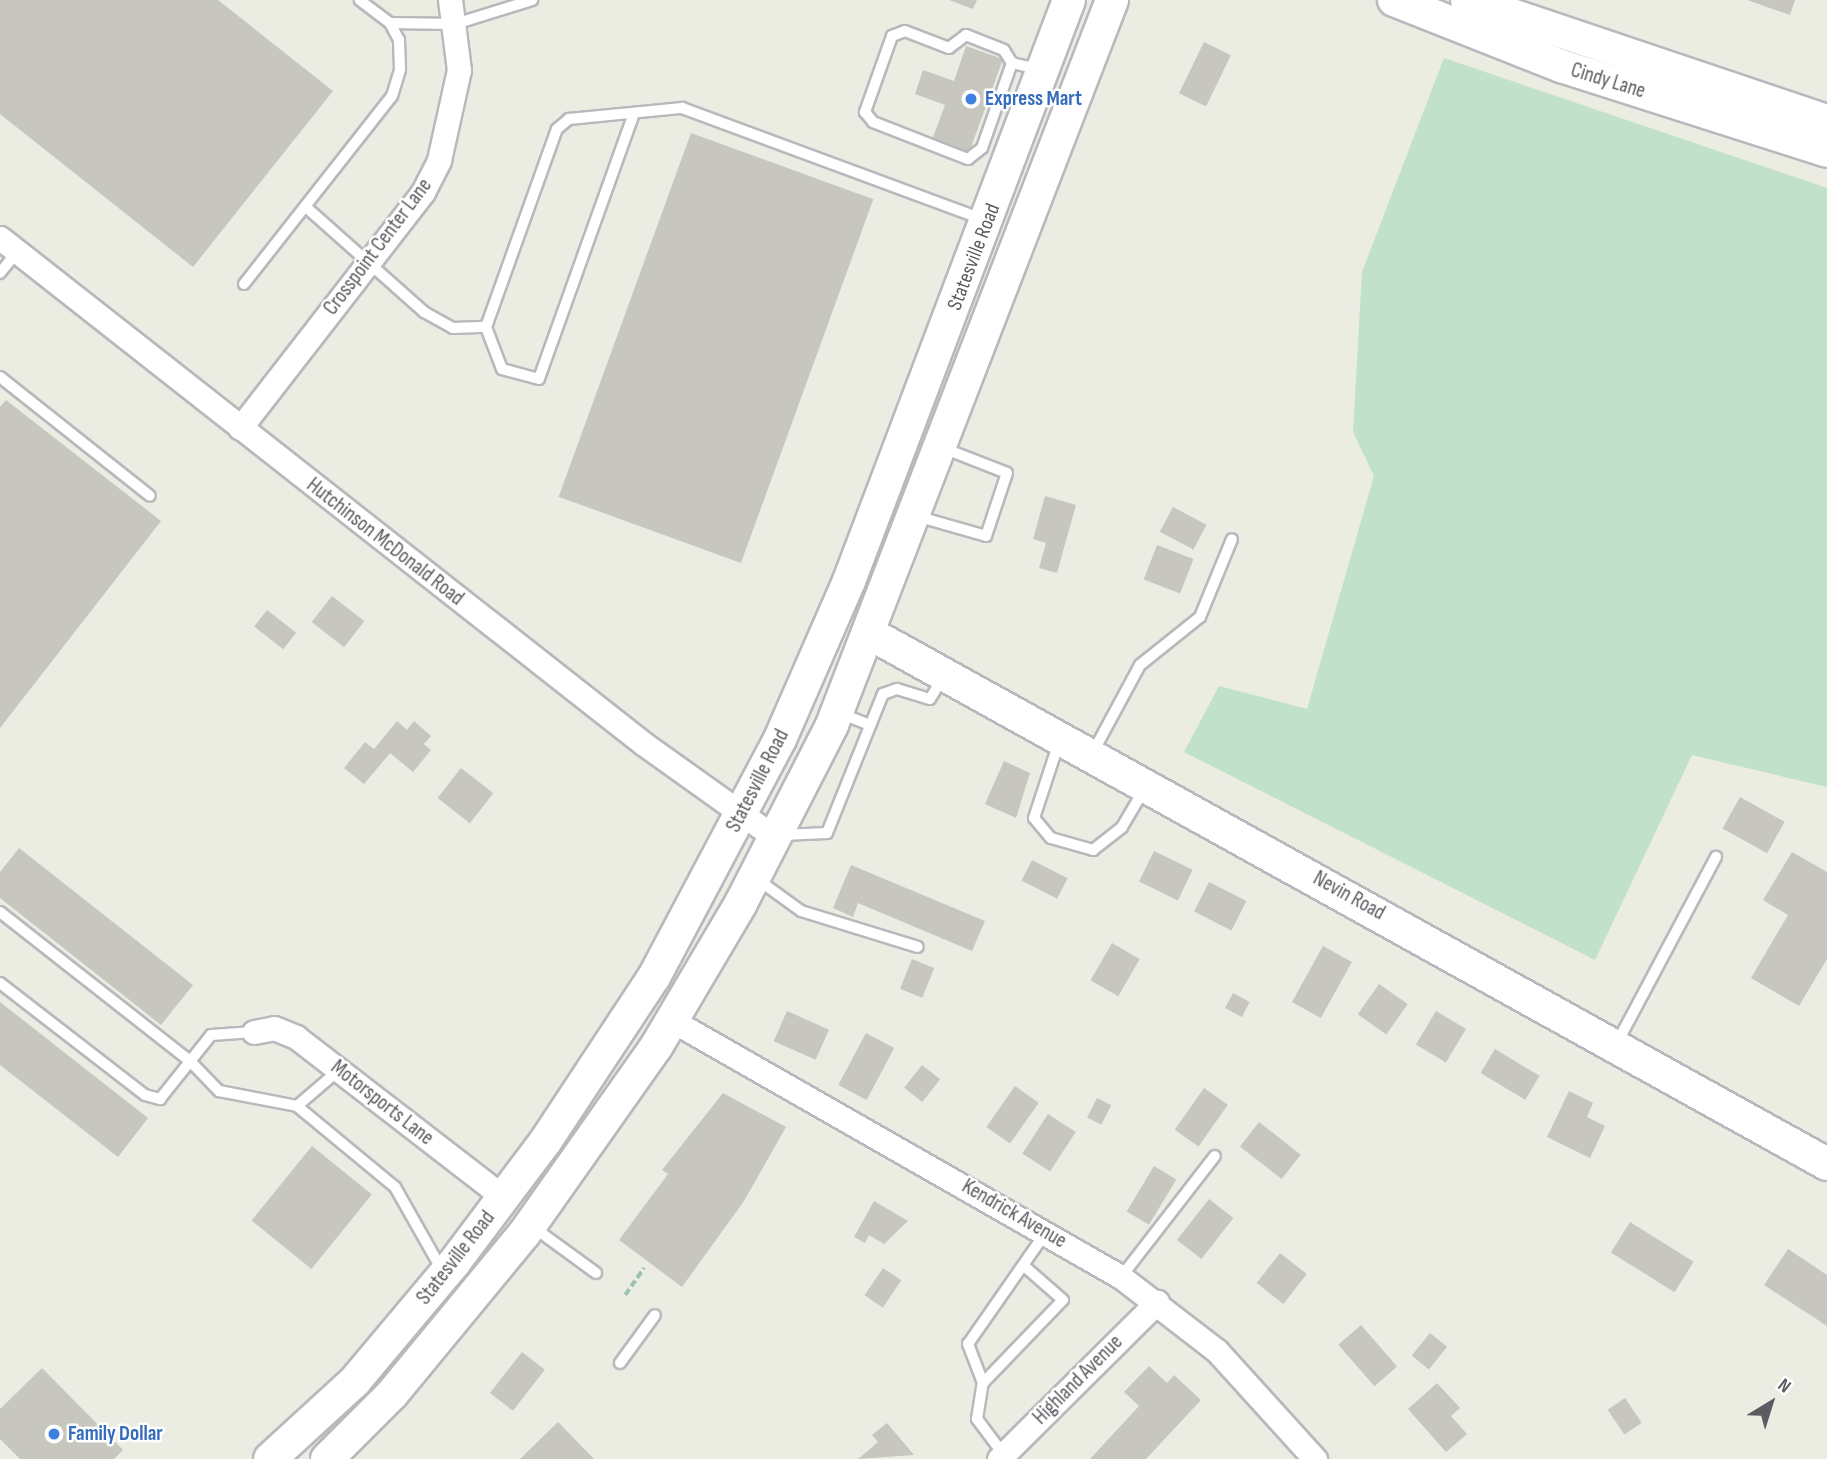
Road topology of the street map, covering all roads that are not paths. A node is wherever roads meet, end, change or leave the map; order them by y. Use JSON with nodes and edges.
{"nodes":[{"id":1,"x":360,"y":0,"type":"edge"},
{"id":2,"x":450,"y":0,"type":"edge"},
{"id":3,"x":532,"y":0,"type":"edge"},
{"id":4,"x":1069,"y":0,"type":"edge"},
{"id":5,"x":1111,"y":0,"type":"edge"},
{"id":6,"x":1394,"y":0,"type":"edge"},
{"id":7,"x":1467,"y":0,"type":"edge"},
{"id":8,"x":390,"y":23,"type":"junction"},
{"id":9,"x":455,"y":24,"type":"junction"},
{"id":10,"x":1012,"y":63,"type":"junction"},
{"id":11,"x":1045,"y":71,"type":"junction"},
{"id":12,"x":633,"y":116,"type":"junction"},
{"id":13,"x":1827,"y":121,"type":"edge"},
{"id":14,"x":982,"y":148,"type":"junction"},
{"id":15,"x":1827,"y":150,"type":"edge"},
{"id":16,"x":1012,"y":158,"type":"junction"},
{"id":17,"x":307,"y":208,"type":"junction"},
{"id":18,"x":988,"y":221,"type":"junction"},
{"id":19,"x":9,"y":245,"type":"edge"},
{"id":20,"x":368,"y":264,"type":"junction"},
{"id":21,"x":0,"y":273,"type":"edge"},
{"id":22,"x":244,"y":284,"type":"dead end"},
{"id":23,"x":486,"y":327,"type":"junction"},
{"id":24,"x":0,"y":377,"type":"edge"},
{"id":25,"x":240,"y":428,"type":"junction"},
{"id":26,"x":941,"y":446,"type":"junction"},
{"id":27,"x":150,"y":496,"type":"dead end"},
{"id":28,"x":915,"y":515,"type":"junction"},
{"id":29,"x":1232,"y":539,"type":"dead end"},
{"id":30,"x":869,"y":633,"type":"junction"},
{"id":31,"x":945,"y":674,"type":"junction"},
{"id":32,"x":837,"y":712,"type":"junction"},
{"id":33,"x":870,"y":725,"type":"junction"},
{"id":34,"x":1061,"y":736,"type":"junction"},
{"id":35,"x":1092,"y":754,"type":"junction"},
{"id":36,"x":1148,"y":783,"type":"junction"},
{"id":37,"x":741,"y":815,"type":"junction"},
{"id":38,"x":776,"y":838,"type":"junction"},
{"id":39,"x":1716,"y":857,"type":"dead end"},
{"id":40,"x":755,"y":878,"type":"junction"},
{"id":41,"x":0,"y":912,"type":"edge"},
{"id":42,"x":918,"y":947,"type":"dead end"},
{"id":43,"x":0,"y":983,"type":"edge"},
{"id":44,"x":673,"y":1021,"type":"junction"},
{"id":45,"x":254,"y":1032,"type":"joint"},
{"id":46,"x":1616,"y":1046,"type":"junction"},
{"id":47,"x":190,"y":1060,"type":"junction"},
{"id":48,"x":339,"y":1070,"type":"junction"},
{"id":49,"x":297,"y":1106,"type":"junction"},
{"id":50,"x":1215,"y":1156,"type":"dead end"},
{"id":51,"x":1826,"y":1161,"type":"edge"},
{"id":52,"x":503,"y":1196,"type":"junction"},
{"id":53,"x":530,"y":1225,"type":"junction"},
{"id":54,"x":1046,"y":1232,"type":"junction"},
{"id":55,"x":1024,"y":1266,"type":"junction"},
{"id":56,"x":596,"y":1273,"type":"dead end"},
{"id":57,"x":444,"y":1275,"type":"junction"},
{"id":58,"x":1121,"y":1277,"type":"junction"},
{"id":59,"x":1157,"y":1301,"type":"junction"},
{"id":60,"x":655,"y":1315,"type":"dead end"},
{"id":61,"x":620,"y":1363,"type":"dead end"},
{"id":62,"x":983,"y":1383,"type":"junction"},
{"id":63,"x":1001,"y":1457,"type":"edge"},
{"id":64,"x":270,"y":1459,"type":"edge"},
{"id":65,"x":327,"y":1459,"type":"edge"},
{"id":66,"x":1315,"y":1459,"type":"edge"}],
"edges":[{"from":1,"to":8,"type":"lane"},
{"from":2,"to":9,"type":"street","name":"Crosspoint Center Lane"},
{"from":3,"to":9,"type":"lane"},
{"from":4,"to":11,"type":"main road","name":"Statesville Road"},
{"from":5,"to":26,"type":"main road","name":"Statesville Road"},
{"from":6,"to":15,"type":"main road","name":"Cindy Lane"},
{"from":7,"to":13,"type":"main road","name":"Cindy Lane"},
{"from":8,"to":9,"type":"lane"},
{"from":8,"to":17,"type":"lane"},
{"from":9,"to":20,"type":"street","name":"Crosspoint Center Lane"},
{"from":10,"to":11,"type":"lane"},
{"from":10,"to":14,"type":"lane"},
{"from":10,"to":14,"type":"lane"},
{"from":11,"to":16,"type":"main road","name":"Statesville Road"},
{"from":12,"to":18,"type":"lane"},
{"from":12,"to":23,"type":"lane"},
{"from":12,"to":23,"type":"lane"},
{"from":14,"to":16,"type":"lane"},
{"from":16,"to":18,"type":"main road","name":"Statesville Road"},
{"from":17,"to":20,"type":"lane"},
{"from":17,"to":22,"type":"lane"},
{"from":18,"to":37,"type":"main road","name":"Statesville Road"},
{"from":19,"to":21,"type":"lane"},
{"from":19,"to":25,"type":"street","name":"Hutchinson McDonald Road"},
{"from":20,"to":23,"type":"lane"},
{"from":20,"to":25,"type":"street","name":"Crosspoint Center Lane"},
{"from":24,"to":27,"type":"lane"},
{"from":25,"to":37,"type":"street","name":"Hutchinson McDonald Road"},
{"from":26,"to":28,"type":"main road","name":"Statesville Road"},
{"from":26,"to":28,"type":"lane"},
{"from":28,"to":30,"type":"main road","name":"Statesville Road"},
{"from":29,"to":35,"type":"lane"},
{"from":30,"to":31,"type":"main road","name":"Nevin Road"},
{"from":30,"to":32,"type":"main road","name":"Statesville Road"},
{"from":31,"to":33,"type":"lane"},
{"from":31,"to":34,"type":"main road","name":"Nevin Road"},
{"from":32,"to":33,"type":"lane"},
{"from":32,"to":38,"type":"main road","name":"Statesville Road"},
{"from":33,"to":38,"type":"lane"},
{"from":34,"to":35,"type":"main road","name":"Nevin Road"},
{"from":34,"to":36,"type":"lane"},
{"from":35,"to":36,"type":"main road","name":"Nevin Road"},
{"from":36,"to":46,"type":"main road","name":"Nevin Road"},
{"from":37,"to":38,"type":"street","name":"Hutchinson McDonald Road"},
{"from":37,"to":52,"type":"main road","name":"Statesville Road"},
{"from":38,"to":40,"type":"main road","name":"Statesville Road"},
{"from":39,"to":46,"type":"lane"},
{"from":40,"to":42,"type":"lane"},
{"from":40,"to":44,"type":"main road","name":"Statesville Road"},
{"from":41,"to":47,"type":"lane"},
{"from":43,"to":47,"type":"lane"},
{"from":44,"to":53,"type":"main road","name":"Statesville Road"},
{"from":44,"to":54,"type":"street","name":"Kendrick Avenue"},
{"from":45,"to":47,"type":"lane"},
{"from":45,"to":48,"type":"street","name":"Motorsports Lane"},
{"from":46,"to":51,"type":"main road","name":"Nevin Road"},
{"from":47,"to":49,"type":"lane"},
{"from":48,"to":49,"type":"lane"},
{"from":48,"to":52,"type":"street","name":"Motorsports Lane"},
{"from":49,"to":57,"type":"lane"},
{"from":50,"to":58,"type":"lane"},
{"from":52,"to":57,"type":"main road","name":"Statesville Road"},
{"from":53,"to":56,"type":"lane"},
{"from":53,"to":65,"type":"main road","name":"Statesville Road"},
{"from":54,"to":55,"type":"lane"},
{"from":54,"to":58,"type":"street","name":"Kendrick Avenue"},
{"from":55,"to":62,"type":"lane"},
{"from":55,"to":62,"type":"lane"},
{"from":57,"to":64,"type":"main road","name":"Statesville Road"},
{"from":58,"to":59,"type":"street","name":"Kendrick Avenue"},
{"from":59,"to":63,"type":"street","name":"Highland Avenue"},
{"from":59,"to":66,"type":"street","name":"Kendrick Avenue"},
{"from":60,"to":61,"type":"lane"},
{"from":62,"to":63,"type":"lane"}]}
